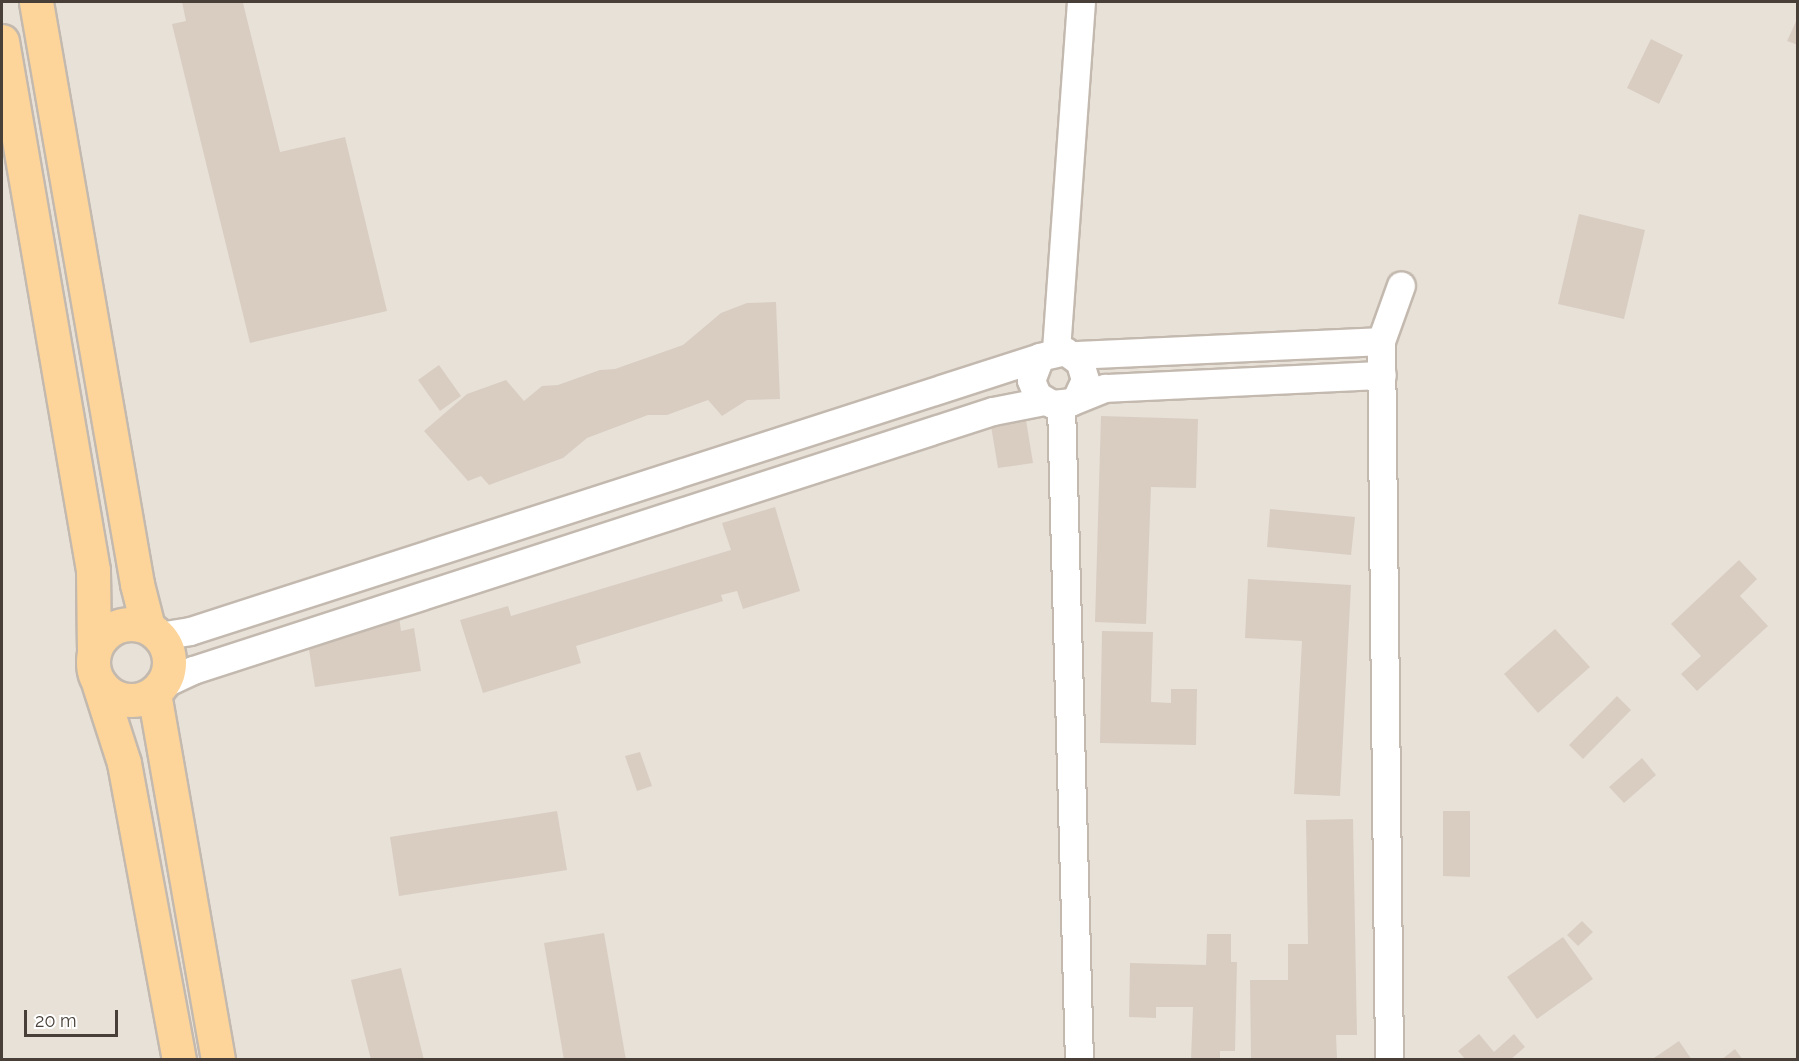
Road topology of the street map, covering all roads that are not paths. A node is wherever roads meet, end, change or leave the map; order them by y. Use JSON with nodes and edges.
{"nodes":[{"id":1,"x":36,"y":2,"type":"edge"},
{"id":2,"x":1081,"y":2,"type":"edge"},
{"id":3,"x":2,"y":41,"type":"edge"},
{"id":4,"x":1401,"y":285,"type":"dead end"},
{"id":5,"x":1381,"y":341,"type":"junction"},
{"id":6,"x":1056,"y":354,"type":"junction"},
{"id":7,"x":1382,"y":375,"type":"junction"},
{"id":8,"x":1061,"y":401,"type":"junction"},
{"id":9,"x":154,"y":632,"type":"junction"},
{"id":10,"x":94,"y":649,"type":"junction"},
{"id":11,"x":99,"y":685,"type":"junction"},
{"id":12,"x":159,"y":688,"type":"junction"},
{"id":13,"x":179,"y":1059,"type":"edge"},
{"id":14,"x":218,"y":1059,"type":"edge"},
{"id":15,"x":1079,"y":1059,"type":"edge"},
{"id":16,"x":1389,"y":1059,"type":"edge"}],
"edges":[{"from":1,"to":9,"type":"main road"},
{"from":2,"to":6,"type":"street"},
{"from":3,"to":10,"type":"main road"},
{"from":4,"to":5,"type":"street"},
{"from":5,"to":6,"type":"street"},
{"from":5,"to":7,"type":"street"},
{"from":6,"to":8,"type":"street"},
{"from":6,"to":8,"type":"street"},
{"from":6,"to":9,"type":"street"},
{"from":7,"to":8,"type":"street"},
{"from":7,"to":16,"type":"street"},
{"from":8,"to":12,"type":"street"},
{"from":8,"to":15,"type":"street"},
{"from":9,"to":10,"type":"main road"},
{"from":9,"to":12,"type":"main road"},
{"from":10,"to":11,"type":"main road"},
{"from":11,"to":12,"type":"main road"},
{"from":11,"to":13,"type":"main road"},
{"from":12,"to":14,"type":"main road"}]}
